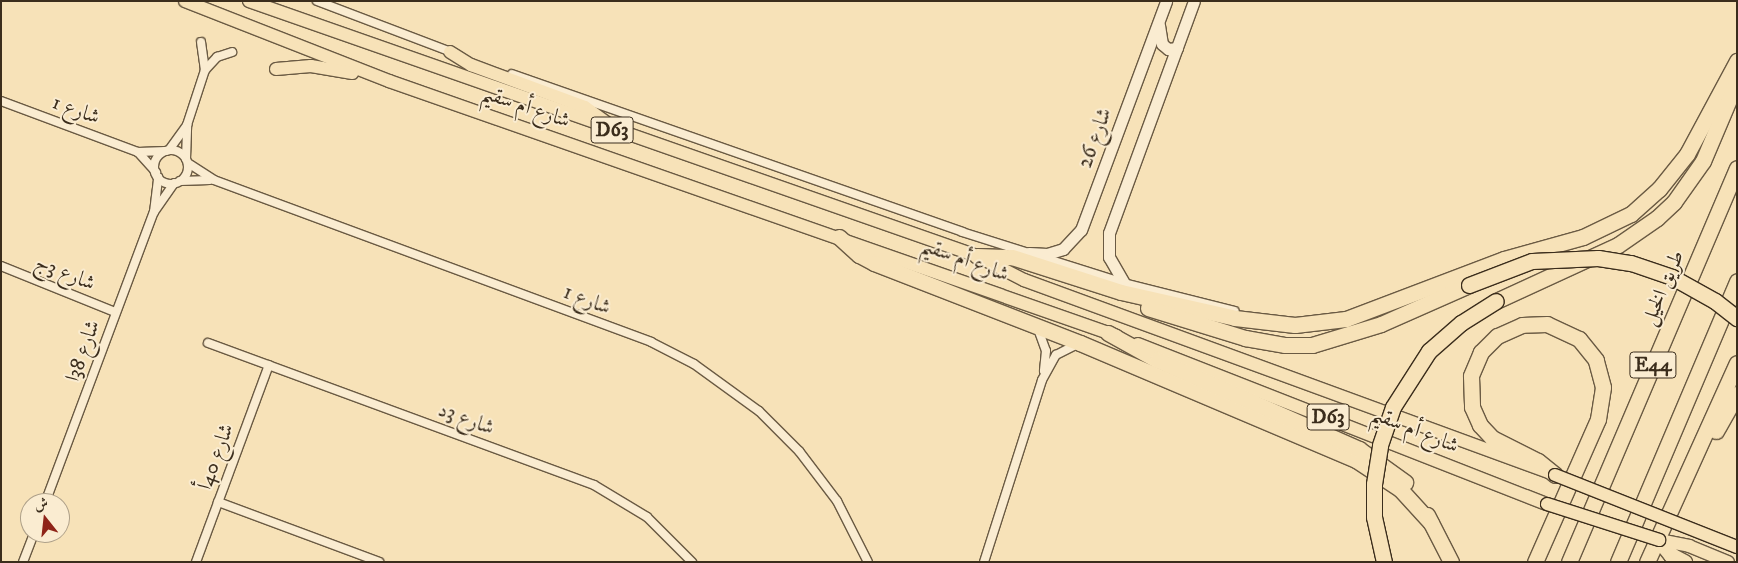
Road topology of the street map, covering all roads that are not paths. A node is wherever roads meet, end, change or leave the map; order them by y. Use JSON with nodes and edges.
{"nodes":[{"id":1,"x":186,"y":1,"type":"edge"},
{"id":2,"x":249,"y":1,"type":"edge"},
{"id":3,"x":317,"y":1,"type":"edge"},
{"id":4,"x":1166,"y":1,"type":"edge"},
{"id":5,"x":1194,"y":1,"type":"edge"},
{"id":6,"x":1159,"y":20,"type":"junction"},
{"id":7,"x":201,"y":42,"type":"dead end"},
{"id":8,"x":1177,"y":48,"type":"junction"},
{"id":9,"x":232,"y":52,"type":"dead end"},
{"id":10,"x":450,"y":52,"type":"junction"},
{"id":11,"x":1737,"y":61,"type":"edge"},
{"id":12,"x":276,"y":69,"type":"dead end"},
{"id":13,"x":205,"y":70,"type":"junction"},
{"id":14,"x":389,"y":81,"type":"junction"},
{"id":15,"x":1737,"y":81,"type":"edge"},
{"id":16,"x":1,"y":101,"type":"edge"},
{"id":17,"x":187,"y":125,"type":"junction"},
{"id":18,"x":620,"y":133,"type":"junction"},
{"id":19,"x":168,"y":151,"type":"junction"},
{"id":20,"x":138,"y":152,"type":"junction"},
{"id":21,"x":187,"y":161,"type":"junction"},
{"id":22,"x":1737,"y":168,"type":"edge"},
{"id":23,"x":157,"y":175,"type":"junction"},
{"id":24,"x":214,"y":180,"type":"junction"},
{"id":25,"x":177,"y":182,"type":"junction"},
{"id":26,"x":154,"y":212,"type":"junction"},
{"id":27,"x":839,"y":237,"type":"junction"},
{"id":28,"x":1029,"y":253,"type":"junction"},
{"id":29,"x":981,"y":259,"type":"junction"},
{"id":30,"x":1,"y":266,"type":"edge"},
{"id":31,"x":1737,"y":281,"type":"edge"},
{"id":32,"x":1124,"y":284,"type":"junction"},
{"id":33,"x":115,"y":312,"type":"junction"},
{"id":34,"x":1737,"y":318,"type":"edge"},
{"id":35,"x":1264,"y":323,"type":"junction"},
{"id":36,"x":1036,"y":325,"type":"junction"},
{"id":37,"x":1108,"y":333,"type":"junction"},
{"id":38,"x":208,"y":343,"type":"dead end"},
{"id":39,"x":1080,"y":343,"type":"junction"},
{"id":40,"x":1737,"y":363,"type":"edge"},
{"id":41,"x":269,"y":365,"type":"junction"},
{"id":42,"x":1042,"y":380,"type":"junction"},
{"id":43,"x":1737,"y":394,"type":"edge"},
{"id":44,"x":1555,"y":475,"type":"junction"},
{"id":45,"x":1679,"y":489,"type":"junction"},
{"id":46,"x":49,"y":493,"type":"edge"},
{"id":47,"x":218,"y":502,"type":"junction"},
{"id":48,"x":1432,"y":523,"type":"junction"},
{"id":49,"x":1659,"y":540,"type":"junction"},
{"id":50,"x":30,"y":543,"type":"edge"},
{"id":51,"x":1737,"y":547,"type":"edge"},
{"id":52,"x":23,"y":562,"type":"edge"},
{"id":53,"x":196,"y":562,"type":"edge"},
{"id":54,"x":379,"y":562,"type":"edge"},
{"id":55,"x":692,"y":562,"type":"edge"},
{"id":56,"x":868,"y":562,"type":"edge"},
{"id":57,"x":984,"y":562,"type":"edge"},
{"id":58,"x":1384,"y":562,"type":"edge"},
{"id":59,"x":1451,"y":562,"type":"edge"},
{"id":60,"x":1535,"y":562,"type":"edge"},
{"id":61,"x":1569,"y":562,"type":"edge"},
{"id":62,"x":1618,"y":562,"type":"edge"},
{"id":63,"x":1647,"y":562,"type":"edge"},
{"id":64,"x":1684,"y":562,"type":"edge"},
{"id":65,"x":1728,"y":562,"type":"edge"}],
"edges":[{"from":1,"to":14,"type":"main road","name":"شارع أم سقيم","number":"D63"},
{"from":2,"to":18,"type":"main road","name":"شارع أم سقيم","number":"D63"},
{"from":3,"to":10,"type":"street"},
{"from":4,"to":6,"type":"main road","name":"شارع 26"},
{"from":5,"to":8,"type":"main road"},
{"from":6,"to":8,"type":"main road"},
{"from":6,"to":28,"type":"main road","name":"شارع 26"},
{"from":7,"to":13,"type":"street"},
{"from":8,"to":32,"type":"main road"},
{"from":9,"to":13,"type":"street"},
{"from":10,"to":18,"type":"main road"},
{"from":10,"to":28,"type":"street"},
{"from":11,"to":35,"type":"highway"},
{"from":12,"to":14,"type":"main road"},
{"from":13,"to":17,"type":"street"},
{"from":14,"to":27,"type":"main road","name":"شارع أم سقيم","number":"D63"},
{"from":15,"to":58,"type":"highway","bridge":true},
{"from":16,"to":20,"type":"street","name":"شارع 1"},
{"from":17,"to":19,"type":"street"},
{"from":17,"to":21,"type":"street"},
{"from":18,"to":29,"type":"main road","name":"شارع أم سقيم","number":"D63"},
{"from":19,"to":20,"type":"street","name":"شارع 1"},
{"from":19,"to":21,"type":"street"},
{"from":19,"to":23,"type":"street"},
{"from":20,"to":23,"type":"street","name":"شارع 1"},
{"from":21,"to":24,"type":"street","name":"شارع 1"},
{"from":21,"to":25,"type":"street"},
{"from":22,"to":61,"type":"highway","name":"طريق الخيل","number":"E44"},
{"from":23,"to":25,"type":"street"},
{"from":23,"to":26,"type":"street","name":"شارع 38ا"},
{"from":24,"to":25,"type":"street","name":"شارع 1"},
{"from":24,"to":56,"type":"street","name":"شارع 1"},
{"from":25,"to":26,"type":"street","name":"شارع 38ا"},
{"from":26,"to":33,"type":"street","name":"شارع 38ا"},
{"from":27,"to":36,"type":"highway"},
{"from":27,"to":37,"type":"main road","name":"شارع أم سقيم","number":"D63"},
{"from":28,"to":32,"type":"street"},
{"from":29,"to":34,"type":"highway","bridge":true},
{"from":29,"to":35,"type":"highway"},
{"from":29,"to":44,"type":"main road","name":"شارع أم سقيم","number":"D63"},
{"from":30,"to":33,"type":"street","name":"شارع 3ج"},
{"from":31,"to":62,"type":"highway","number":"E44"},
{"from":32,"to":35,"type":"street"},
{"from":33,"to":46,"type":"street","name":"شارع 38ا"},
{"from":36,"to":39,"type":"highway"},
{"from":36,"to":42,"type":"street"},
{"from":37,"to":48,"type":"highway"},
{"from":37,"to":49,"type":"main road","name":"شارع أم سقيم","number":"D63","bridge":true},
{"from":38,"to":41,"type":"street","name":"شارع 3د"},
{"from":39,"to":42,"type":"street"},
{"from":39,"to":48,"type":"highway"},
{"from":40,"to":45,"type":"highway"},
{"from":41,"to":47,"type":"street","name":"شارع 40أ"},
{"from":41,"to":55,"type":"street","name":"شارع 3د"},
{"from":42,"to":57,"type":"street"},
{"from":43,"to":45,"type":"highway"},
{"from":44,"to":51,"type":"main road","name":"شارع أم سقيم","number":"D63","bridge":true},
{"from":44,"to":60,"type":"highway"},
{"from":45,"to":63,"type":"highway"},
{"from":47,"to":53,"type":"street","name":"شارع 40أ"},
{"from":47,"to":54,"type":"street"},
{"from":48,"to":59,"type":"highway"},
{"from":49,"to":64,"type":"highway"},
{"from":49,"to":65,"type":"main road","name":"شارع أم سقيم","number":"D63"},
{"from":50,"to":52,"type":"street"}]}
